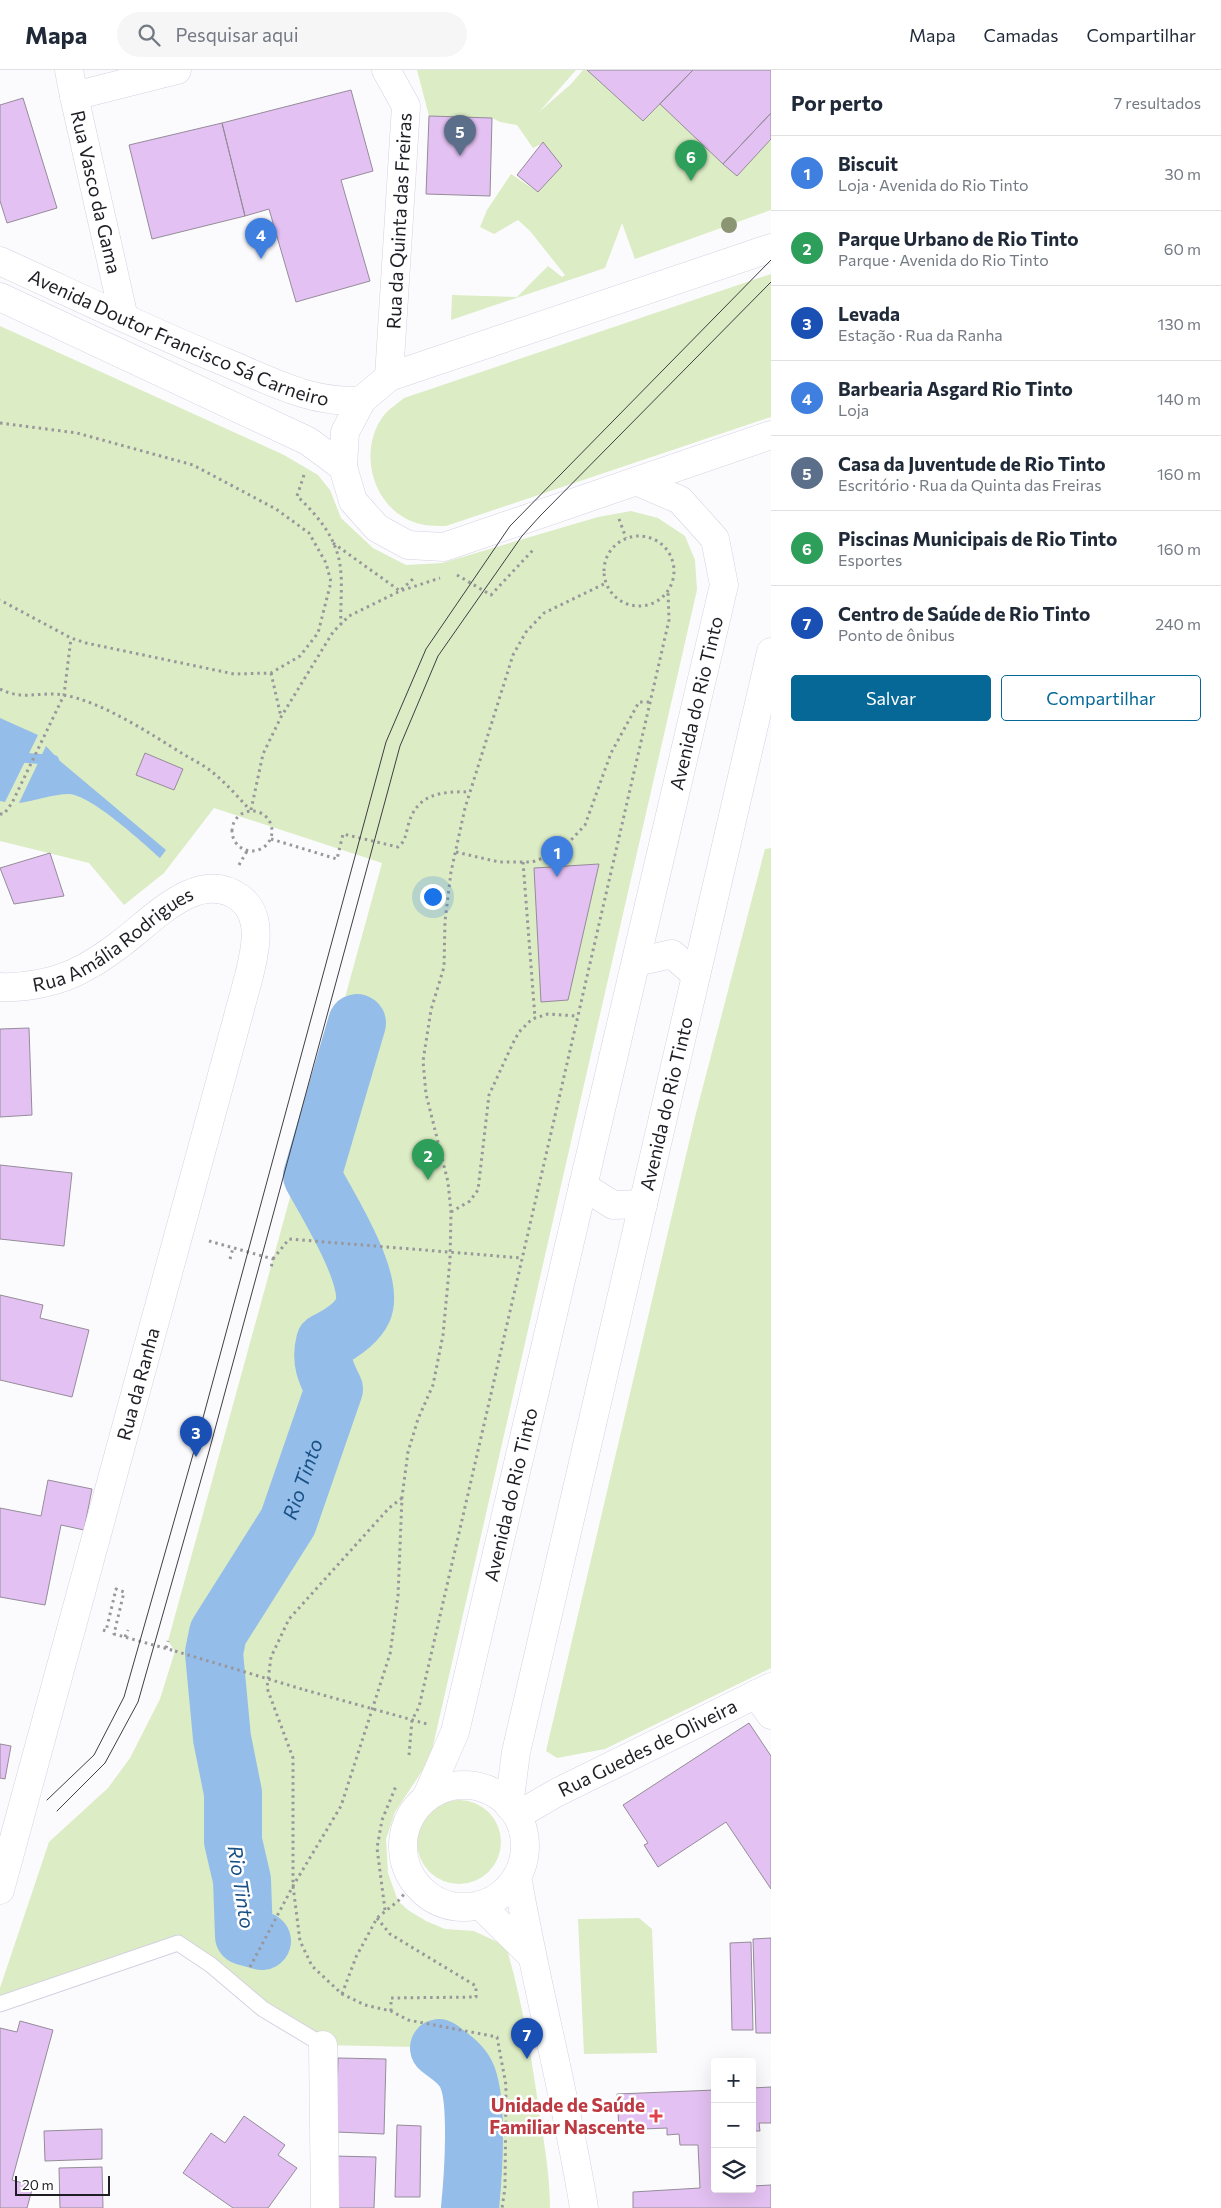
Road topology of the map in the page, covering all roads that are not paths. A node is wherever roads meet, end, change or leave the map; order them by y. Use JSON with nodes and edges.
{"nodes":[{"id":1,"x":178,"y":70,"type":"edge"},
{"id":2,"x":386,"y":70,"type":"edge"},
{"id":3,"x":72,"y":83,"type":"edge"},
{"id":4,"x":771,"y":248,"type":"edge"},
{"id":5,"x":0,"y":261,"type":"edge"},
{"id":6,"x":0,"y":297,"type":"edge"},
{"id":7,"x":124,"y":318,"type":"junction"},
{"id":8,"x":389,"y":377,"type":"junction"},
{"id":9,"x":362,"y":400,"type":"junction"},
{"id":10,"x":771,"y":435,"type":"edge"},
{"id":11,"x":342,"y":467,"type":"junction"},
{"id":12,"x":638,"y":482,"type":"junction"},
{"id":13,"x":771,"y":652,"type":"edge"},
{"id":14,"x":224,"y":890,"type":"joint"},
{"id":15,"x":636,"y":962,"type":"junction"},
{"id":16,"x":696,"y":975,"type":"junction"},
{"id":17,"x":0,"y":987,"type":"edge"},
{"id":18,"x":583,"y":1186,"type":"junction"},
{"id":19,"x":643,"y":1204,"type":"junction"},
{"id":20,"x":766,"y":1699,"type":"edge"},
{"id":21,"x":426,"y":1798,"type":"junction"},
{"id":22,"x":513,"y":1810,"type":"junction"},
{"id":23,"x":517,"y":1876,"type":"junction"},
{"id":24,"x":0,"y":1890,"type":"edge"},
{"id":25,"x":480,"y":1905,"type":"junction"},
{"id":26,"x":531,"y":1955,"type":"junction"},
{"id":27,"x":0,"y":2004,"type":"edge"},
{"id":28,"x":323,"y":2045,"type":"joint"},
{"id":29,"x":326,"y":2208,"type":"edge"},
{"id":30,"x":584,"y":2208,"type":"edge"}],
"edges":[{"from":1,"to":3,"type":"street","name":"Rua Vasco da Gama"},
{"from":2,"to":8,"type":"street","name":"Rua da Quinta das Freiras"},
{"from":3,"to":7,"type":"street","name":"Rua Vasco da Gama"},
{"from":4,"to":8,"type":"street"},
{"from":5,"to":7,"type":"street","name":"Avenida Doutor Francisco Sá Carneiro"},
{"from":6,"to":11,"type":"street","name":"Avenida Doutor Francisco Sá Carneiro"},
{"from":7,"to":9,"type":"street","name":"Avenida Doutor Francisco Sá Carneiro"},
{"from":8,"to":9,"type":"street"},
{"from":9,"to":11,"type":"street"},
{"from":10,"to":12,"type":"street"},
{"from":11,"to":12,"type":"street"},
{"from":12,"to":15,"type":"street","name":"Avenida do Rio Tinto"},
{"from":13,"to":16,"type":"street","name":"Avenida do Rio Tinto"},
{"from":14,"to":17,"type":"street","name":"Rua Amália Rodrigues"},
{"from":14,"to":24,"type":"street","name":"Rua da Ranha"},
{"from":15,"to":16,"type":"street"},
{"from":15,"to":18,"type":"street","name":"Avenida do Rio Tinto"},
{"from":16,"to":19,"type":"street","name":"Avenida do Rio Tinto"},
{"from":18,"to":19,"type":"street","name":"Avenida do Rio Tinto"},
{"from":18,"to":21,"type":"street","name":"Avenida do Rio Tinto"},
{"from":19,"to":22,"type":"street","name":"Avenida do Rio Tinto"},
{"from":20,"to":22,"type":"street","name":"Rua Guedes de Oliveira"},
{"from":21,"to":22,"type":"street"},
{"from":21,"to":25,"type":"street"},
{"from":22,"to":23,"type":"street"},
{"from":23,"to":25,"type":"street"},
{"from":23,"to":26,"type":"street"},
{"from":25,"to":26,"type":"street"},
{"from":26,"to":30,"type":"street"},
{"from":27,"to":28,"type":"lane"},
{"from":28,"to":29,"type":"street"}]}
